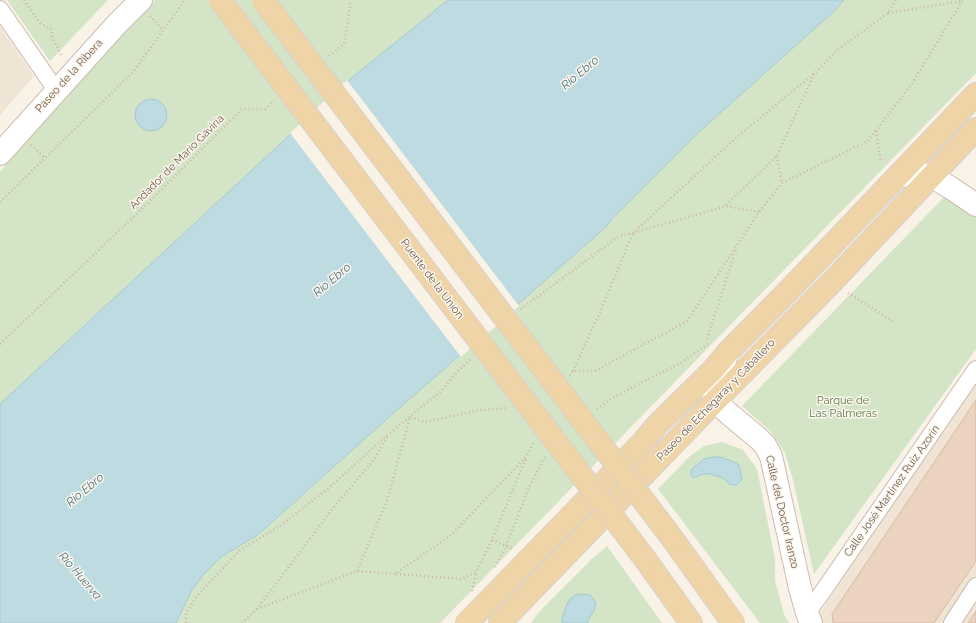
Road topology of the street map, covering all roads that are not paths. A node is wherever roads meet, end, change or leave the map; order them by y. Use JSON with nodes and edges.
{"nodes":[{"id":1,"x":220,"y":0,"type":"edge"},
{"id":2,"x":263,"y":0,"type":"edge"},
{"id":3,"x":144,"y":7,"type":"edge"},
{"id":4,"x":3,"y":18,"type":"edge"},
{"id":5,"x":56,"y":90,"type":"junction"},
{"id":6,"x":976,"y":94,"type":"edge"},
{"id":7,"x":976,"y":129,"type":"edge"},
{"id":8,"x":0,"y":154,"type":"edge"},
{"id":9,"x":931,"y":176,"type":"junction"},
{"id":10,"x":898,"y":177,"type":"junction"},
{"id":11,"x":976,"y":205,"type":"edge"},
{"id":12,"x":719,"y":348,"type":"junction"},
{"id":13,"x":976,"y":369,"type":"edge"},
{"id":14,"x":715,"y":401,"type":"junction"},
{"id":15,"x":976,"y":586,"type":"edge"},
{"id":16,"x":481,"y":595,"type":"junction"},
{"id":17,"x":516,"y":613,"type":"edge"},
{"id":18,"x":809,"y":618,"type":"edge"},
{"id":19,"x":467,"y":623,"type":"edge"},
{"id":20,"x":480,"y":623,"type":"edge"},
{"id":21,"x":500,"y":623,"type":"edge"},
{"id":22,"x":691,"y":623,"type":"edge"},
{"id":23,"x":733,"y":623,"type":"edge"},
{"id":24,"x":952,"y":623,"type":"edge"}],
"edges":[{"from":1,"to":22,"type":"main road","name":"Puente de la Unión","bridge":true},
{"from":2,"to":23,"type":"main road","bridge":true},
{"from":3,"to":5,"type":"street","name":"Paseo de la Ribera"},
{"from":4,"to":5,"type":"street"},
{"from":5,"to":8,"type":"street","name":"Paseo de la Ribera"},
{"from":6,"to":10,"type":"main road"},
{"from":7,"to":9,"type":"main road","name":"Paseo de Echegaray y Caballero"},
{"from":9,"to":10,"type":"street"},
{"from":9,"to":11,"type":"street"},
{"from":9,"to":14,"type":"main road","name":"Paseo de Echegaray y Caballero"},
{"from":10,"to":12,"type":"main road"},
{"from":12,"to":14,"type":"street"},
{"from":12,"to":16,"type":"main road"},
{"from":13,"to":18,"type":"street","name":"Calle José Martínez Ruiz Azorín"},
{"from":14,"to":17,"type":"main road","name":"Paseo de Echegaray y Caballero"},
{"from":14,"to":18,"type":"street","name":"Calle del Doctor Iranzo"},
{"from":15,"to":24,"type":"street"},
{"from":16,"to":19,"type":"main road"},
{"from":16,"to":20,"type":"main road"},
{"from":17,"to":21,"type":"main road","name":"Paseo de Echegaray y Caballero"}]}
